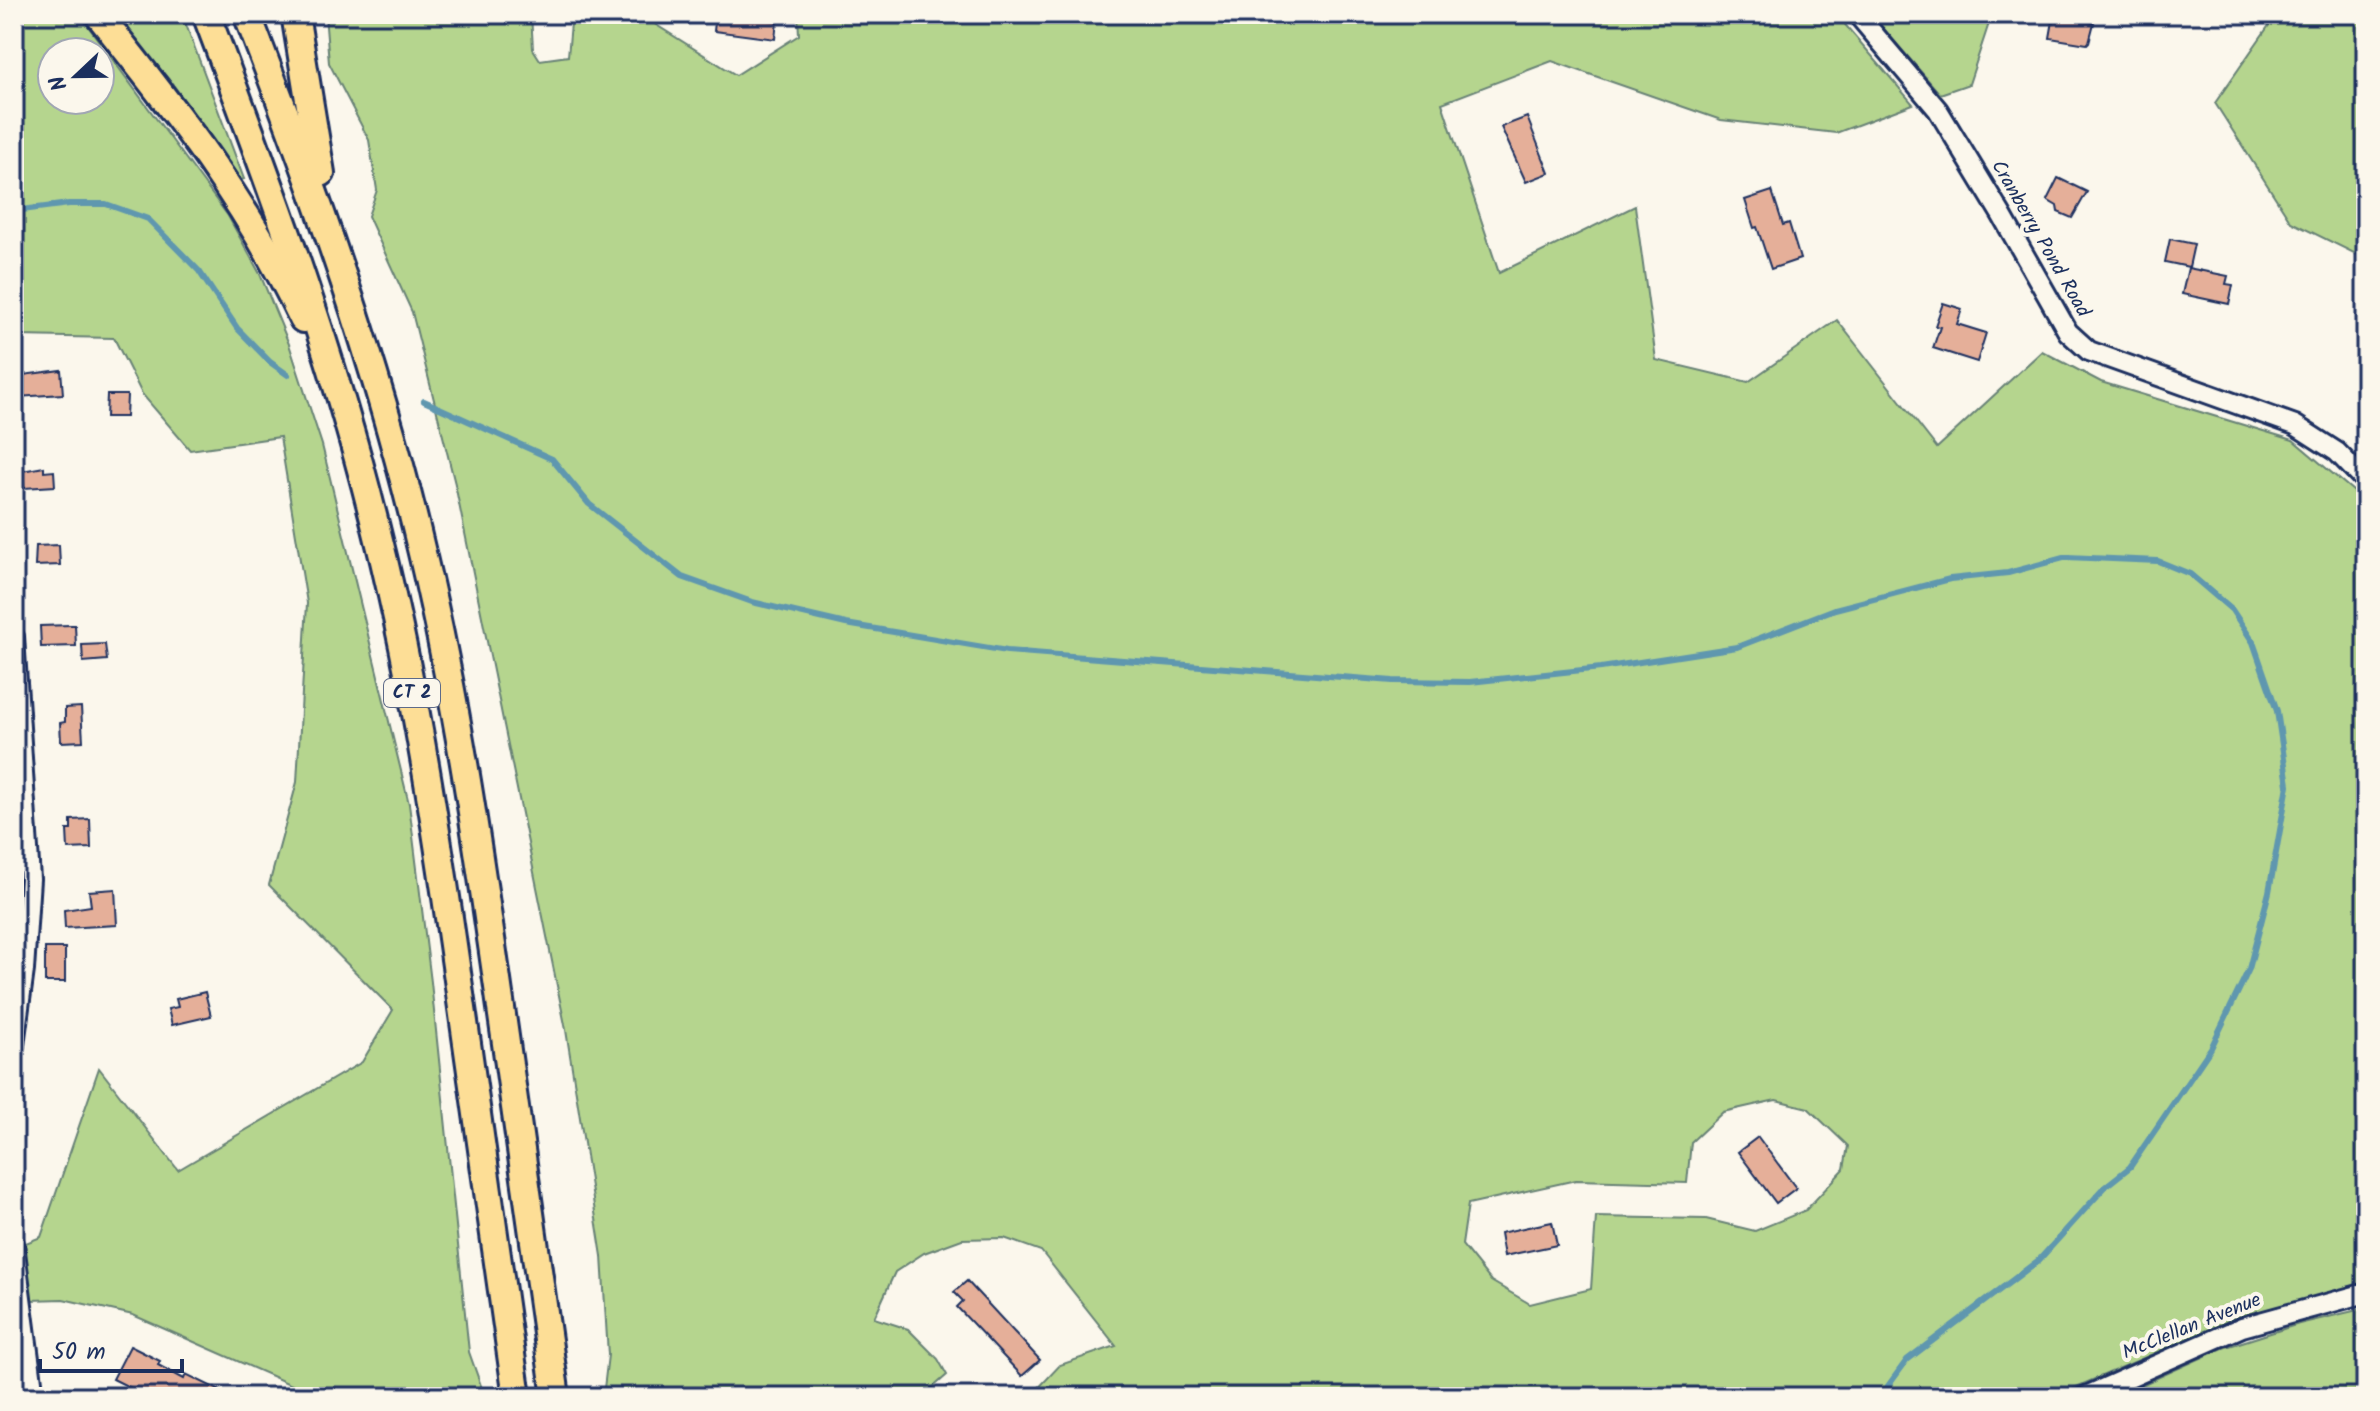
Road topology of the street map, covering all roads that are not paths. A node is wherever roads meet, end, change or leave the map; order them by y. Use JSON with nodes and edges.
{"nodes":[{"id":1,"x":98,"y":14,"type":"edge"},
{"id":2,"x":206,"y":14,"type":"edge"},
{"id":3,"x":247,"y":14,"type":"edge"},
{"id":4,"x":295,"y":14,"type":"edge"},
{"id":5,"x":1857,"y":14,"type":"edge"},
{"id":6,"x":333,"y":244,"type":"junction"},
{"id":7,"x":350,"y":427,"type":"junction"},
{"id":8,"x":2366,"y":482,"type":"edge"},
{"id":9,"x":14,"y":637,"type":"edge"},
{"id":10,"x":22,"y":859,"type":"edge"},
{"id":11,"x":14,"y":1045,"type":"edge"},
{"id":12,"x":14,"y":1244,"type":"edge"},
{"id":13,"x":2366,"y":1293,"type":"edge"},
{"id":14,"x":34,"y":1397,"type":"edge"},
{"id":15,"x":517,"y":1397,"type":"edge"},
{"id":16,"x":556,"y":1397,"type":"edge"},
{"id":17,"x":2084,"y":1397,"type":"edge"}],
"edges":[{"from":1,"to":7,"type":"highway"},
{"from":2,"to":7,"type":"highway","number":"CT 2"},
{"from":3,"to":6,"type":"highway","number":"CT 2"},
{"from":4,"to":6,"type":"highway"},
{"from":5,"to":8,"type":"street","name":"Cranberry Pond Road"},
{"from":6,"to":16,"type":"highway","number":"CT 2"},
{"from":7,"to":15,"type":"highway","number":"CT 2"},
{"from":9,"to":10,"type":"street"},
{"from":10,"to":11,"type":"street"},
{"from":12,"to":14,"type":"street"},
{"from":13,"to":17,"type":"street","name":"McClellan Avenue"}]}
